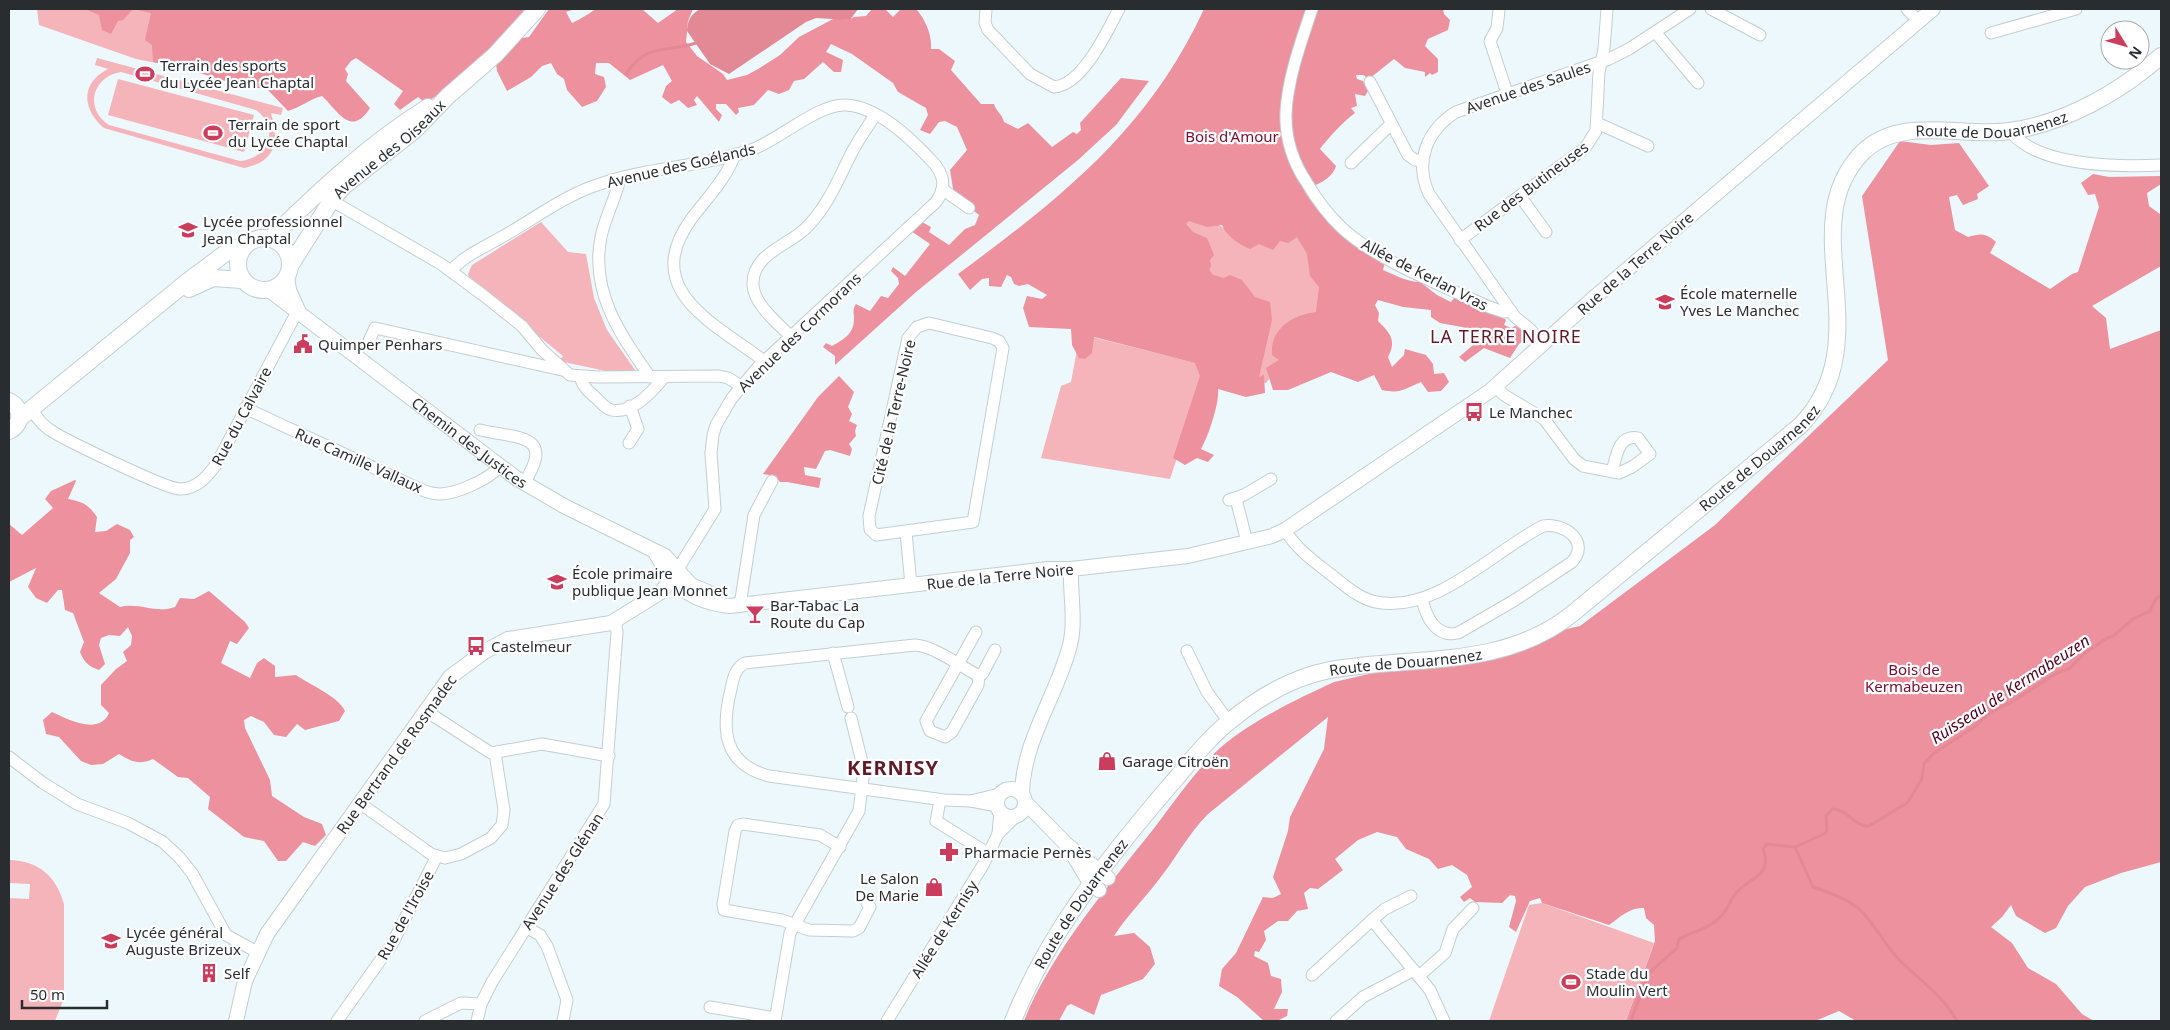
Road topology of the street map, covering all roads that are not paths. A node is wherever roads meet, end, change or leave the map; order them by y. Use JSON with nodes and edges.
{"nodes":[{"id":1,"x":537,"y":9,"type":"edge"},
{"id":2,"x":986,"y":9,"type":"edge"},
{"id":3,"x":1119,"y":9,"type":"edge"},
{"id":4,"x":1312,"y":9,"type":"edge"},
{"id":5,"x":1607,"y":9,"type":"edge"},
{"id":6,"x":1690,"y":9,"type":"edge"},
{"id":7,"x":1712,"y":9,"type":"edge"},
{"id":8,"x":1907,"y":9,"type":"edge"},
{"id":9,"x":1933,"y":9,"type":"edge"},
{"id":10,"x":2076,"y":9,"type":"edge"},
{"id":11,"x":1499,"y":10,"type":"edge"},
{"id":12,"x":1919,"y":22,"type":"junction"},
{"id":13,"x":1655,"y":32,"type":"junction"},
{"id":14,"x":1990,"y":33,"type":"dead end"},
{"id":15,"x":1760,"y":34,"type":"dead end"},
{"id":16,"x":2161,"y":56,"type":"edge"},
{"id":17,"x":1601,"y":62,"type":"junction"},
{"id":18,"x":1370,"y":82,"type":"dead end"},
{"id":19,"x":1698,"y":83,"type":"dead end"},
{"id":20,"x":1507,"y":93,"type":"junction"},
{"id":21,"x":448,"y":96,"type":"junction"},
{"id":22,"x":875,"y":115,"type":"junction"},
{"id":23,"x":1597,"y":123,"type":"junction"},
{"id":24,"x":1392,"y":124,"type":"junction"},
{"id":25,"x":2010,"y":131,"type":"junction"},
{"id":26,"x":1648,"y":146,"type":"dead end"},
{"id":27,"x":736,"y":154,"type":"junction"},
{"id":28,"x":1423,"y":160,"type":"junction"},
{"id":29,"x":1351,"y":163,"type":"dead end"},
{"id":30,"x":2161,"y":165,"type":"edge"},
{"id":31,"x":336,"y":174,"type":"junction"},
{"id":32,"x":620,"y":178,"type":"junction"},
{"id":33,"x":942,"y":189,"type":"junction"},
{"id":34,"x":1520,"y":196,"type":"junction"},
{"id":35,"x":331,"y":201,"type":"junction"},
{"id":36,"x":969,"y":208,"type":"dead end"},
{"id":37,"x":1546,"y":232,"type":"dead end"},
{"id":38,"x":274,"y":240,"type":"junction"},
{"id":39,"x":1460,"y":240,"type":"junction"},
{"id":40,"x":247,"y":244,"type":"junction"},
{"id":41,"x":289,"y":271,"type":"junction"},
{"id":42,"x":451,"y":272,"type":"junction"},
{"id":43,"x":242,"y":280,"type":"junction"},
{"id":44,"x":269,"y":290,"type":"junction"},
{"id":45,"x":167,"y":300,"type":"junction"},
{"id":46,"x":298,"y":310,"type":"junction"},
{"id":47,"x":1511,"y":311,"type":"junction"},
{"id":48,"x":791,"y":337,"type":"junction"},
{"id":49,"x":369,"y":341,"type":"dead end"},
{"id":50,"x":1542,"y":344,"type":"junction"},
{"id":51,"x":764,"y":361,"type":"junction"},
{"id":52,"x":562,"y":370,"type":"junction"},
{"id":53,"x":580,"y":376,"type":"junction"},
{"id":54,"x":650,"y":377,"type":"junction"},
{"id":55,"x":664,"y":377,"type":"junction"},
{"id":56,"x":741,"y":386,"type":"junction"},
{"id":57,"x":1495,"y":386,"type":"junction"},
{"id":58,"x":630,"y":406,"type":"junction"},
{"id":59,"x":23,"y":407,"type":"edge"},
{"id":60,"x":245,"y":408,"type":"junction"},
{"id":61,"x":480,"y":430,"type":"dead end"},
{"id":62,"x":9,"y":431,"type":"edge"},
{"id":63,"x":629,"y":443,"type":"dead end"},
{"id":64,"x":500,"y":466,"type":"junction"},
{"id":65,"x":1612,"y":472,"type":"dead end"},
{"id":66,"x":772,"y":480,"type":"dead end"},
{"id":67,"x":1271,"y":480,"type":"dead end"},
{"id":68,"x":524,"y":483,"type":"junction"},
{"id":69,"x":1284,"y":530,"type":"junction"},
{"id":70,"x":906,"y":532,"type":"junction"},
{"id":71,"x":1247,"y":542,"type":"junction"},
{"id":72,"x":1071,"y":569,"type":"junction"},
{"id":73,"x":675,"y":575,"type":"junction"},
{"id":74,"x":911,"y":585,"type":"junction"},
{"id":75,"x":693,"y":592,"type":"joint"},
{"id":76,"x":1422,"y":599,"type":"junction"},
{"id":77,"x":746,"y":601,"type":"junction"},
{"id":78,"x":615,"y":621,"type":"junction"},
{"id":79,"x":976,"y":632,"type":"dead end"},
{"id":80,"x":995,"y":650,"type":"dead end"},
{"id":81,"x":1187,"y":651,"type":"dead end"},
{"id":82,"x":833,"y":653,"type":"junction"},
{"id":83,"x":958,"y":664,"type":"junction"},
{"id":84,"x":979,"y":676,"type":"junction"},
{"id":85,"x":426,"y":711,"type":"junction"},
{"id":86,"x":1229,"y":722,"type":"junction"},
{"id":87,"x":496,"y":753,"type":"junction"},
{"id":88,"x":609,"y":756,"type":"junction"},
{"id":89,"x":9,"y":757,"type":"edge"},
{"id":90,"x":1025,"y":762,"type":"junction"},
{"id":91,"x":1190,"y":763,"type":"junction"},
{"id":92,"x":863,"y":789,"type":"junction"},
{"id":93,"x":1001,"y":801,"type":"junction"},
{"id":94,"x":361,"y":804,"type":"junction"},
{"id":95,"x":939,"y":806,"type":"dead end"},
{"id":96,"x":1021,"y":806,"type":"junction"},
{"id":97,"x":998,"y":834,"type":"junction"},
{"id":98,"x":840,"y":846,"type":"junction"},
{"id":99,"x":989,"y":854,"type":"junction"},
{"id":100,"x":436,"y":856,"type":"junction"},
{"id":101,"x":1112,"y":856,"type":"junction"},
{"id":102,"x":1080,"y":861,"type":"junction"},
{"id":103,"x":1099,"y":881,"type":"junction"},
{"id":104,"x":1411,"y":896,"type":"dead end"},
{"id":105,"x":870,"y":898,"type":"dead end"},
{"id":106,"x":1079,"y":898,"type":"junction"},
{"id":107,"x":1473,"y":908,"type":"dead end"},
{"id":108,"x":1372,"y":920,"type":"junction"},
{"id":109,"x":794,"y":924,"type":"junction"},
{"id":110,"x":526,"y":926,"type":"junction"},
{"id":111,"x":257,"y":952,"type":"junction"},
{"id":112,"x":1417,"y":973,"type":"junction"},
{"id":113,"x":1312,"y":975,"type":"dead end"},
{"id":114,"x":1033,"y":979,"type":"junction"},
{"id":115,"x":481,"y":1004,"type":"junction"},
{"id":116,"x":710,"y":1007,"type":"dead end"},
{"id":117,"x":775,"y":1019,"type":"edge"},
{"id":118,"x":236,"y":1021,"type":"edge"},
{"id":119,"x":337,"y":1021,"type":"edge"},
{"id":120,"x":425,"y":1021,"type":"edge"},
{"id":121,"x":477,"y":1021,"type":"edge"},
{"id":122,"x":563,"y":1021,"type":"edge"},
{"id":123,"x":887,"y":1021,"type":"edge"},
{"id":124,"x":1013,"y":1021,"type":"edge"},
{"id":125,"x":1336,"y":1021,"type":"edge"},
{"id":126,"x":1444,"y":1021,"type":"edge"}],
"edges":[{"from":1,"to":21,"type":"main road","name":"Avenue des Oiseaux"},
{"from":2,"to":3,"type":"street"},
{"from":4,"to":47,"type":"street","name":"Allée de Kerlan Vras"},
{"from":5,"to":17,"type":"street","name":"Rue des Butineuses"},
{"from":6,"to":13,"type":"street","name":"Avenue des Saules"},
{"from":7,"to":15,"type":"street"},
{"from":8,"to":12,"type":"street"},
{"from":9,"to":12,"type":"street","name":"Rue de la Terre Noire"},
{"from":10,"to":14,"type":"street"},
{"from":11,"to":20,"type":"street"},
{"from":12,"to":50,"type":"street","name":"Rue de la Terre Noire"},
{"from":13,"to":17,"type":"street","name":"Avenue des Saules"},
{"from":13,"to":19,"type":"street"},
{"from":16,"to":25,"type":"main road","name":"Route de Douarnenez"},
{"from":17,"to":20,"type":"street","name":"Avenue des Saules"},
{"from":17,"to":23,"type":"street","name":"Rue des Butineuses"},
{"from":18,"to":24,"type":"street"},
{"from":20,"to":28,"type":"street","name":"Avenue des Saules"},
{"from":21,"to":31,"type":"main road","name":"Avenue des Oiseaux"},
{"from":21,"to":35,"type":"main road","name":"Avenue des Oiseaux"},
{"from":22,"to":27,"type":"street","name":"Avenue des Goélands"},
{"from":22,"to":33,"type":"street","name":"Avenue des Goélands"},
{"from":22,"to":48,"type":"street"},
{"from":23,"to":26,"type":"street"},
{"from":23,"to":34,"type":"street","name":"Rue des Butineuses"},
{"from":24,"to":28,"type":"street"},
{"from":24,"to":29,"type":"street"},
{"from":25,"to":30,"type":"street"},
{"from":25,"to":86,"type":"main road","name":"Route de Douarnenez"},
{"from":27,"to":32,"type":"street","name":"Avenue des Goélands"},
{"from":27,"to":51,"type":"street"},
{"from":28,"to":39,"type":"street","name":"Avenue des Saules"},
{"from":31,"to":35,"type":"street","name":"Avenue des Oiseaux"},
{"from":31,"to":38,"type":"main road","name":"Avenue des Oiseaux"},
{"from":32,"to":42,"type":"street","name":"Avenue des Goélands"},
{"from":32,"to":54,"type":"street"},
{"from":33,"to":36,"type":"street"},
{"from":33,"to":48,"type":"street","name":"Avenue des Cormorans"},
{"from":34,"to":37,"type":"street"},
{"from":34,"to":39,"type":"street","name":"Rue des Butineuses"},
{"from":35,"to":38,"type":"street","name":"Avenue des Oiseaux"},
{"from":35,"to":41,"type":"main road","name":"Avenue des Oiseaux"},
{"from":35,"to":42,"type":"street"},
{"from":38,"to":40,"type":"main road"},
{"from":38,"to":41,"type":"main road"},
{"from":39,"to":47,"type":"street","name":"Avenue des Saules"},
{"from":40,"to":43,"type":"main road"},
{"from":40,"to":45,"type":"main road"},
{"from":41,"to":44,"type":"main road"},
{"from":41,"to":46,"type":"street"},
{"from":42,"to":52,"type":"street"},
{"from":43,"to":44,"type":"main road"},
{"from":43,"to":45,"type":"main road"},
{"from":44,"to":46,"type":"street","name":"Chemin des Justices"},
{"from":45,"to":59,"type":"main road"},
{"from":46,"to":60,"type":"street","name":"Rue du Calvaire"},
{"from":46,"to":64,"type":"street","name":"Chemin des Justices"},
{"from":47,"to":50,"type":"street","name":"Avenue des Saules"},
{"from":48,"to":51,"type":"street","name":"Avenue des Cormorans"},
{"from":49,"to":52,"type":"street"},
{"from":50,"to":57,"type":"street","name":"Rue de la Terre Noire"},
{"from":51,"to":56,"type":"street","name":"Avenue des Cormorans"},
{"from":52,"to":53,"type":"street"},
{"from":53,"to":54,"type":"street"},
{"from":53,"to":58,"type":"street"},
{"from":54,"to":55,"type":"street"},
{"from":55,"to":56,"type":"street"},
{"from":55,"to":58,"type":"street"},
{"from":56,"to":73,"type":"street","name":"Avenue des Cormorans"},
{"from":57,"to":65,"type":"street"},
{"from":57,"to":69,"type":"street","name":"Rue de la Terre Noire"},
{"from":58,"to":63,"type":"street"},
{"from":59,"to":60,"type":"street","name":"Rue du Calvaire"},
{"from":59,"to":62,"type":"main road"},
{"from":60,"to":64,"type":"street","name":"Rue Camille Vallaux"},
{"from":61,"to":68,"type":"street"},
{"from":64,"to":68,"type":"street","name":"Chemin des Justices"},
{"from":66,"to":77,"type":"street"},
{"from":67,"to":71,"type":"street"},
{"from":68,"to":73,"type":"street","name":"Chemin des Justices"},
{"from":69,"to":71,"type":"street","name":"Rue de la Terre Noire"},
{"from":69,"to":76,"type":"street"},
{"from":70,"to":70,"type":"street","name":"Cité de la Terre-Noire"},
{"from":70,"to":74,"type":"street"},
{"from":71,"to":72,"type":"street","name":"Rue de la Terre Noire"},
{"from":72,"to":74,"type":"street","name":"Rue de la Terre Noire"},
{"from":72,"to":90,"type":"street","name":"Allée de Kernisy"},
{"from":73,"to":75,"type":"street","name":"Chemin des Justices"},
{"from":73,"to":78,"type":"street","name":"Rue Bertrand de Rosmadec"},
{"from":74,"to":77,"type":"street","name":"Rue de la Terre Noire"},
{"from":75,"to":77,"type":"street","name":"Rue de la Terre Noire"},
{"from":76,"to":76,"type":"street"},
{"from":78,"to":85,"type":"street","name":"Rue Bertrand de Rosmadec"},
{"from":78,"to":88,"type":"street","name":"Avenue des Glénan"},
{"from":79,"to":83,"type":"street"},
{"from":80,"to":84,"type":"street"},
{"from":81,"to":86,"type":"street"},
{"from":82,"to":83,"type":"street"},
{"from":82,"to":92,"type":"street"},
{"from":82,"to":92,"type":"street"},
{"from":83,"to":84,"type":"street"},
{"from":83,"to":84,"type":"street"},
{"from":85,"to":87,"type":"street"},
{"from":85,"to":94,"type":"street","name":"Rue Bertrand de Rosmadec"},
{"from":86,"to":91,"type":"main road","name":"Route de Douarnenez"},
{"from":87,"to":88,"type":"street"},
{"from":87,"to":100,"type":"street"},
{"from":88,"to":110,"type":"street","name":"Avenue des Glénan"},
{"from":89,"to":111,"type":"street"},
{"from":90,"to":93,"type":"street","name":"Allée de Kernisy"},
{"from":90,"to":96,"type":"street","name":"Allée de Kernisy"},
{"from":91,"to":101,"type":"main road","name":"Route de Douarnenez"},
{"from":91,"to":103,"type":"main road","name":"Route de Douarnenez"},
{"from":92,"to":93,"type":"street"},
{"from":92,"to":98,"type":"street"},
{"from":93,"to":96,"type":"street"},
{"from":93,"to":96,"type":"street"},
{"from":93,"to":97,"type":"street","name":"Allée de Kernisy"},
{"from":94,"to":100,"type":"street"},
{"from":94,"to":111,"type":"street","name":"Rue Bertrand de Rosmadec"},
{"from":95,"to":99,"type":"street"},
{"from":96,"to":97,"type":"street","name":"Allée de Kernisy"},
{"from":96,"to":102,"type":"street"},
{"from":97,"to":99,"type":"street","name":"Allée de Kernisy"},
{"from":98,"to":109,"type":"street"},
{"from":98,"to":109,"type":"street"},
{"from":99,"to":123,"type":"street","name":"Allée de Kernisy"},
{"from":100,"to":119,"type":"street","name":"Rue de l'Iroise"},
{"from":101,"to":102,"type":"street"},
{"from":101,"to":103,"type":"main road","name":"Route de Douarnenez"},
{"from":102,"to":103,"type":"street"},
{"from":102,"to":106,"type":"street"},
{"from":103,"to":106,"type":"main road","name":"Route de Douarnenez"},
{"from":103,"to":114,"type":"main road","name":"Route de Douarnenez"},
{"from":104,"to":108,"type":"street"},
{"from":105,"to":109,"type":"street"},
{"from":106,"to":114,"type":"main road","name":"Route de Douarnenez"},
{"from":107,"to":112,"type":"street"},
{"from":108,"to":112,"type":"street"},
{"from":108,"to":113,"type":"street"},
{"from":109,"to":117,"type":"street"},
{"from":110,"to":115,"type":"street","name":"Avenue des Glénan"},
{"from":110,"to":122,"type":"street"},
{"from":111,"to":118,"type":"street","name":"Rue Bertrand de Rosmadec"},
{"from":112,"to":125,"type":"street"},
{"from":112,"to":126,"type":"street"},
{"from":114,"to":124,"type":"main road","name":"Route de Douarnenez"},
{"from":115,"to":120,"type":"street"},
{"from":115,"to":121,"type":"street","name":"Avenue des Glénan"},
{"from":116,"to":117,"type":"street"}]}
